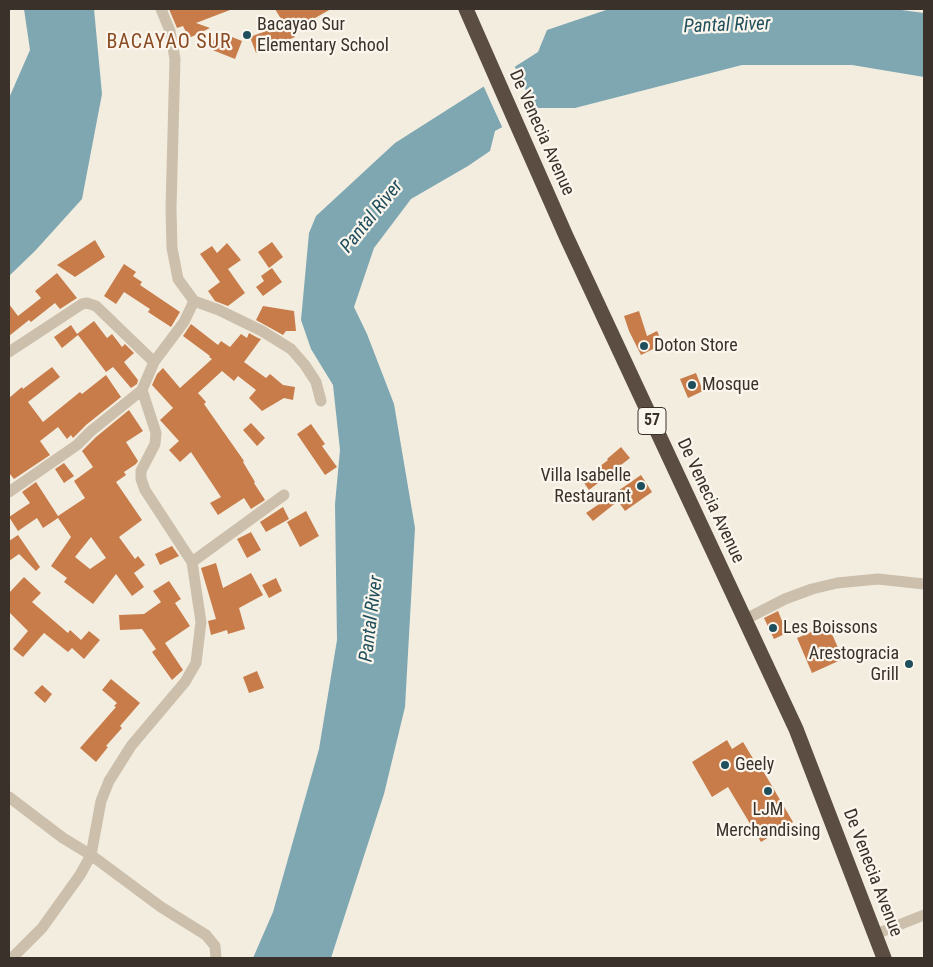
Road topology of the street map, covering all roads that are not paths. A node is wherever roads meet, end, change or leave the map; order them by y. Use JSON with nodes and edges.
{"nodes":[{"id":1,"x":161,"y":9,"type":"edge"},
{"id":2,"x":466,"y":9,"type":"edge"},
{"id":3,"x":194,"y":301,"type":"junction"},
{"id":4,"x":9,"y":352,"type":"edge"},
{"id":5,"x":154,"y":362,"type":"junction"},
{"id":6,"x":142,"y":390,"type":"junction"},
{"id":7,"x":321,"y":401,"type":"dead end"},
{"id":8,"x":9,"y":492,"type":"edge"},
{"id":9,"x":284,"y":495,"type":"dead end"},
{"id":10,"x":192,"y":562,"type":"junction"},
{"id":11,"x":924,"y":584,"type":"edge"},
{"id":12,"x":744,"y":620,"type":"junction"},
{"id":13,"x":9,"y":798,"type":"edge"},
{"id":14,"x":91,"y":855,"type":"junction"},
{"id":15,"x":924,"y":915,"type":"edge"},
{"id":16,"x":876,"y":934,"type":"junction"},
{"id":17,"x":12,"y":958,"type":"edge"},
{"id":18,"x":216,"y":958,"type":"edge"},
{"id":19,"x":884,"y":958,"type":"edge"}],
"edges":[{"from":1,"to":3,"type":"street"},
{"from":2,"to":12,"type":"highway","name":"De Venecia Avenue","number":"57"},
{"from":3,"to":5,"type":"street"},
{"from":3,"to":7,"type":"street"},
{"from":4,"to":5,"type":"street"},
{"from":5,"to":6,"type":"street"},
{"from":6,"to":8,"type":"street"},
{"from":6,"to":10,"type":"street"},
{"from":9,"to":10,"type":"street"},
{"from":10,"to":14,"type":"street"},
{"from":11,"to":12,"type":"street"},
{"from":12,"to":16,"type":"highway","name":"De Venecia Avenue","number":"57"},
{"from":13,"to":14,"type":"street"},
{"from":14,"to":17,"type":"street"},
{"from":14,"to":18,"type":"street"},
{"from":15,"to":16,"type":"street"},
{"from":16,"to":19,"type":"highway","name":"De Venecia Avenue","number":"57"}]}
